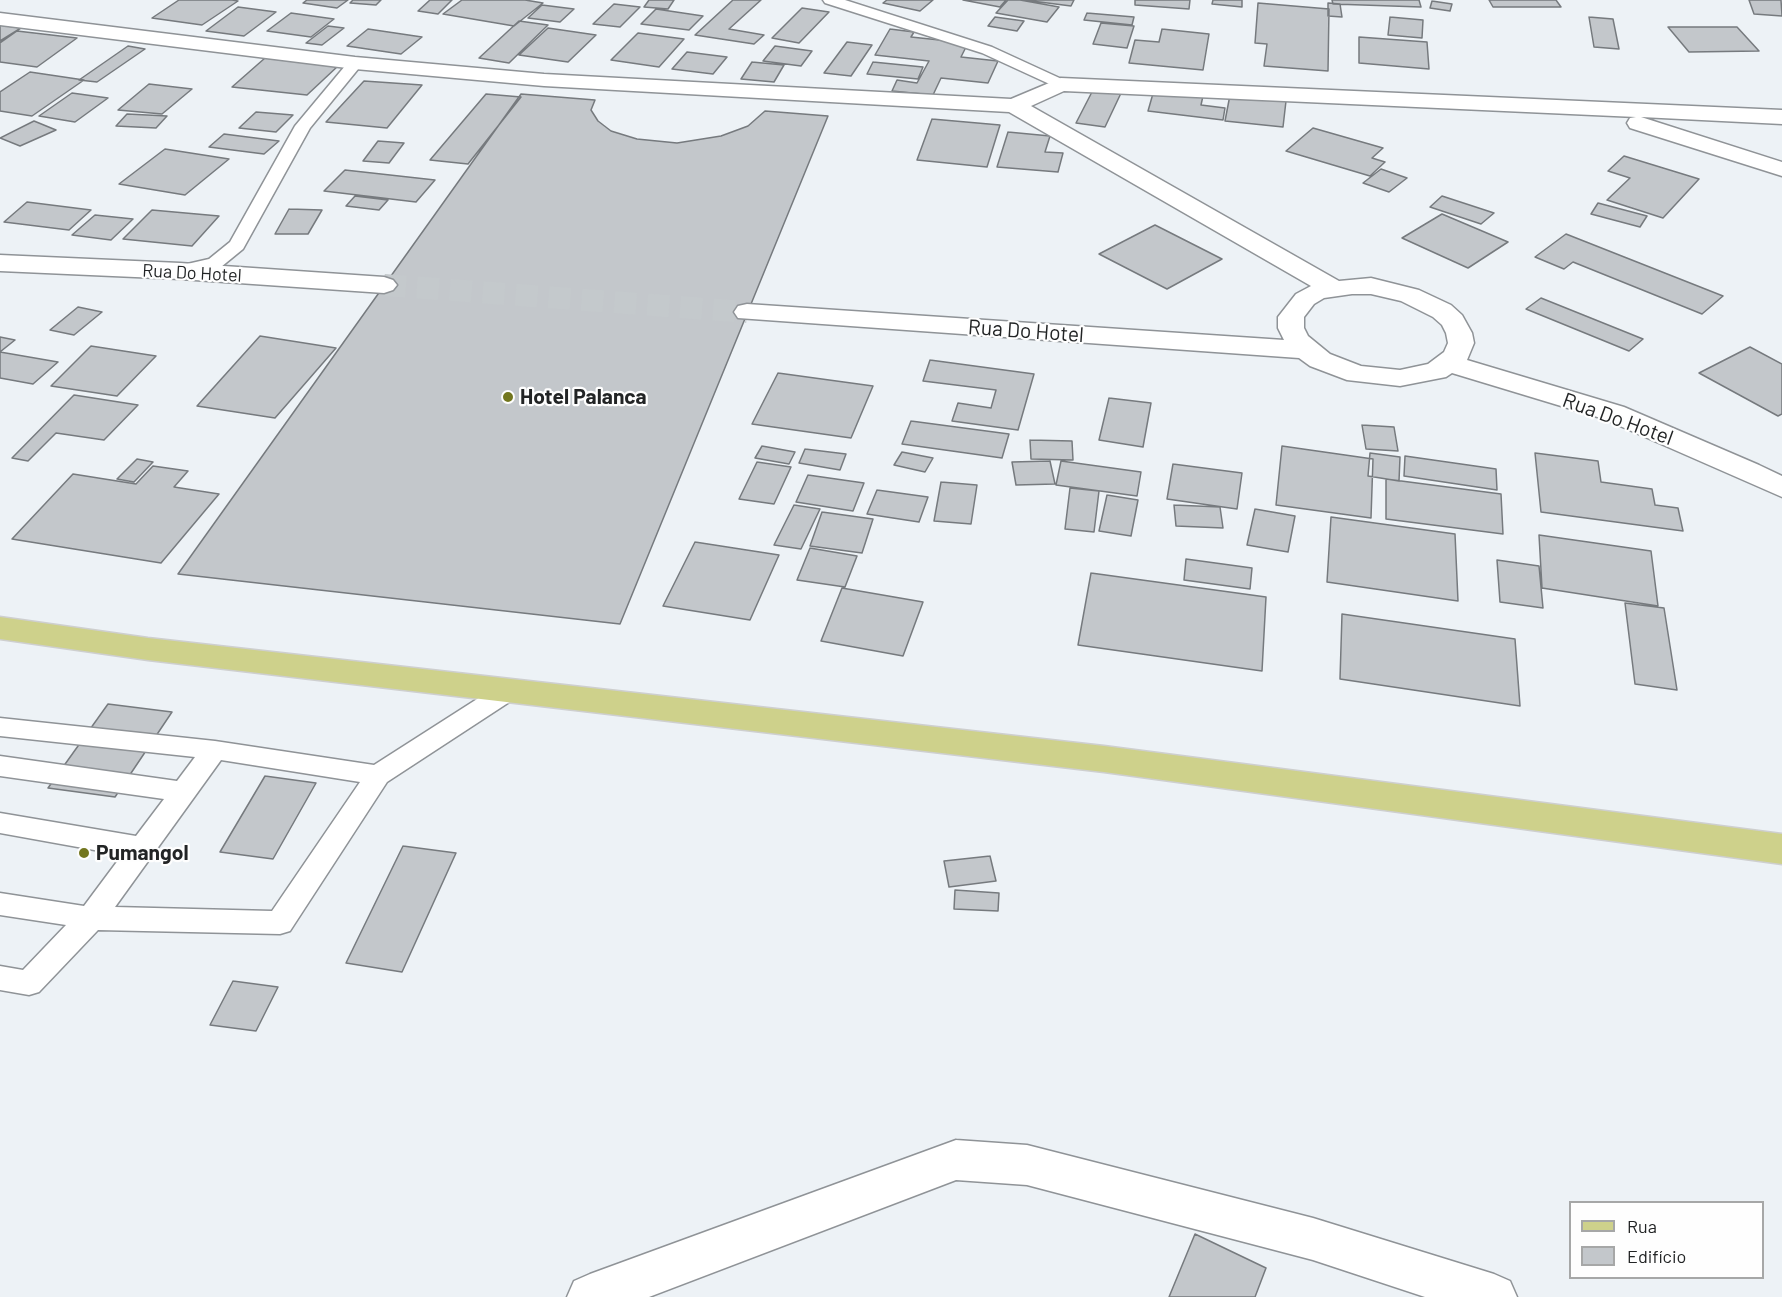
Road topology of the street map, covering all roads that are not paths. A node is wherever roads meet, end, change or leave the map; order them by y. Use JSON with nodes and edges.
{"nodes":[{"id":1,"x":830,"y":0,"type":"edge"},
{"id":2,"x":0,"y":19,"type":"edge"},
{"id":3,"x":355,"y":63,"type":"junction"},
{"id":4,"x":1061,"y":84,"type":"junction"},
{"id":5,"x":1014,"y":106,"type":"junction"},
{"id":6,"x":1595,"y":109,"type":"junction"},
{"id":7,"x":1782,"y":117,"type":"edge"},
{"id":8,"x":1782,"y":169,"type":"edge"},
{"id":9,"x":0,"y":263,"type":"edge"},
{"id":10,"x":180,"y":272,"type":"junction"},
{"id":11,"x":384,"y":285,"type":"tunnel mouth"},
{"id":12,"x":1333,"y":288,"type":"junction"},
{"id":13,"x":747,"y":312,"type":"tunnel mouth"},
{"id":14,"x":1306,"y":350,"type":"junction"},
{"id":15,"x":1449,"y":363,"type":"junction"},
{"id":16,"x":1782,"y":488,"type":"edge"},
{"id":17,"x":0,"y":628,"type":"edge"},
{"id":18,"x":508,"y":691,"type":"junction"},
{"id":19,"x":0,"y":726,"type":"edge"},
{"id":20,"x":215,"y":750,"type":"junction"},
{"id":21,"x":0,"y":766,"type":"edge"},
{"id":22,"x":378,"y":775,"type":"junction"},
{"id":23,"x":183,"y":792,"type":"junction"},
{"id":24,"x":0,"y":823,"type":"edge"},
{"id":25,"x":142,"y":848,"type":"junction"},
{"id":26,"x":1782,"y":849,"type":"edge"},
{"id":27,"x":0,"y":904,"type":"edge"},
{"id":28,"x":91,"y":918,"type":"junction"},
{"id":29,"x":0,"y":978,"type":"edge"},
{"id":30,"x":617,"y":1292,"type":"edge"},
{"id":31,"x":1494,"y":1297,"type":"edge"}],
"edges":[{"from":1,"to":4,"type":"lane"},
{"from":2,"to":3,"type":"street"},
{"from":3,"to":5,"type":"street"},
{"from":3,"to":10,"type":"lane"},
{"from":4,"to":5,"type":"street"},
{"from":4,"to":6,"type":"street"},
{"from":5,"to":12,"type":"street"},
{"from":6,"to":7,"type":"street"},
{"from":6,"to":8,"type":"street"},
{"from":9,"to":10,"type":"street","name":"Rua Do Hotel"},
{"from":10,"to":11,"type":"street","name":"Rua Do Hotel"},
{"from":12,"to":14,"type":"street"},
{"from":12,"to":15,"type":"street"},
{"from":13,"to":14,"type":"street","name":"Rua Do Hotel"},
{"from":14,"to":15,"type":"street"},
{"from":15,"to":16,"type":"street","name":"Rua Do Hotel"},
{"from":17,"to":18,"type":"main road"},
{"from":18,"to":22,"type":"lane"},
{"from":18,"to":26,"type":"main road"},
{"from":19,"to":20,"type":"lane"},
{"from":20,"to":22,"type":"lane"},
{"from":20,"to":23,"type":"lane"},
{"from":21,"to":23,"type":"lane"},
{"from":22,"to":28,"type":"lane"},
{"from":23,"to":25,"type":"lane"},
{"from":24,"to":25,"type":"lane"},
{"from":25,"to":28,"type":"lane"},
{"from":27,"to":28,"type":"lane"},
{"from":28,"to":29,"type":"lane"},
{"from":30,"to":31,"type":"street"}]}
